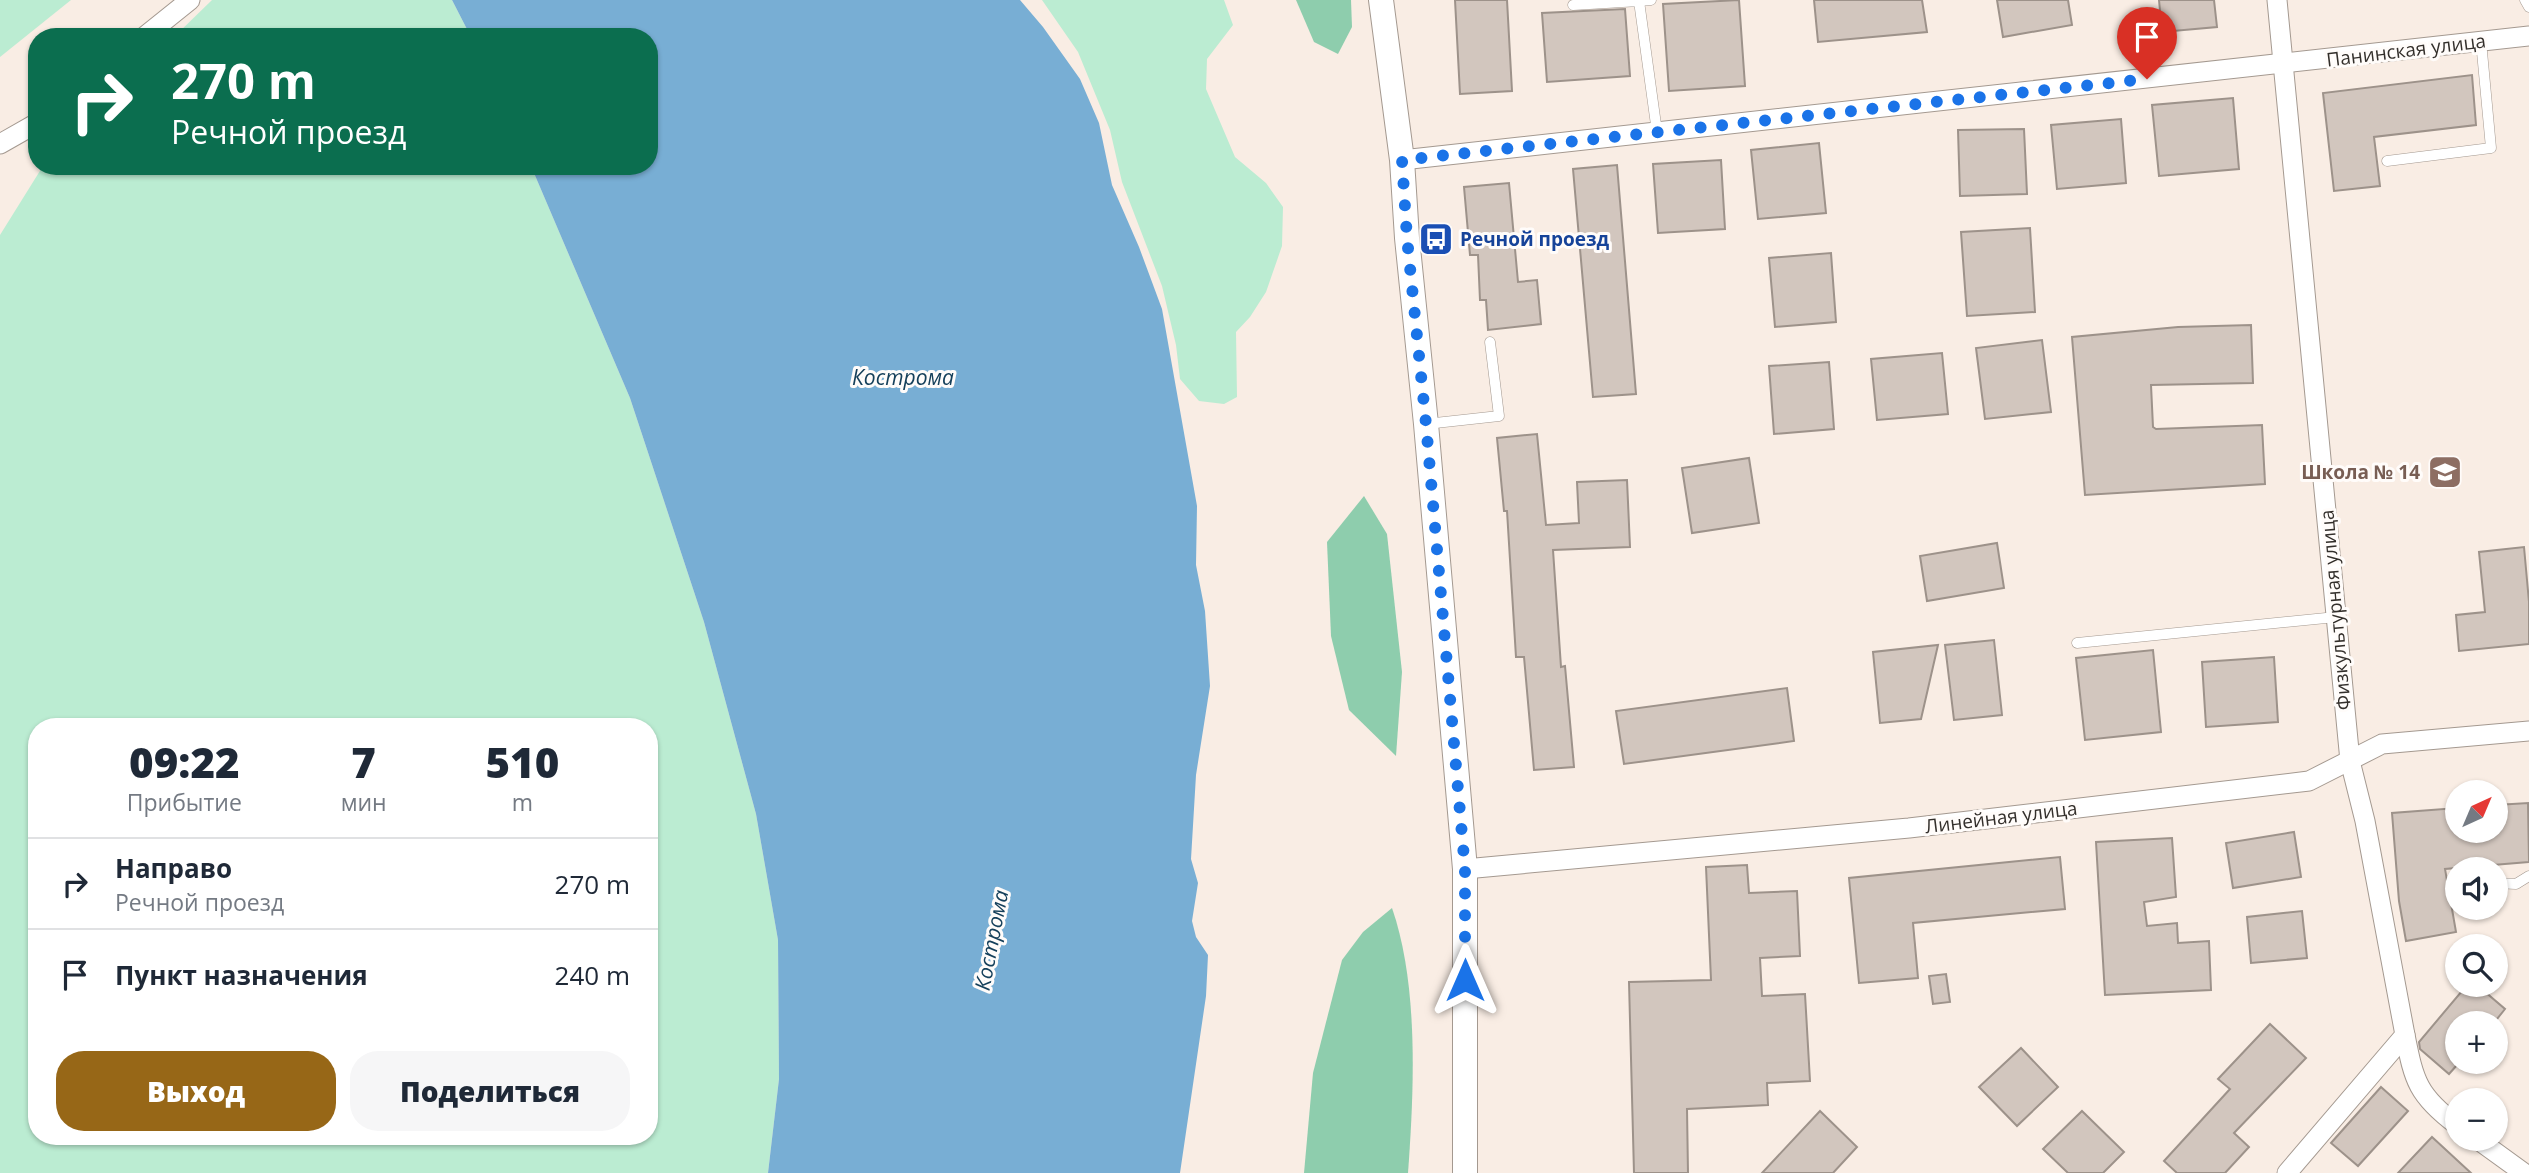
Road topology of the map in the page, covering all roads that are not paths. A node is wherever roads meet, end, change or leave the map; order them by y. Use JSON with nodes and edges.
{"nodes":[{"id":1,"x":190,"y":0,"type":"edge"},
{"id":2,"x":1381,"y":0,"type":"edge"},
{"id":3,"x":1651,"y":0,"type":"edge"},
{"id":4,"x":2277,"y":0,"type":"edge"},
{"id":5,"x":2525,"y":0,"type":"edge"},
{"id":6,"x":1639,"y":1,"type":"edge"},
{"id":7,"x":1573,"y":5,"type":"dead end"},
{"id":8,"x":2529,"y":7,"type":"edge"},
{"id":9,"x":155,"y":28,"type":"edge"},
{"id":10,"x":2529,"y":36,"type":"edge"},
{"id":11,"x":2480,"y":41,"type":"junction"},
{"id":12,"x":2283,"y":64,"type":"junction"},
{"id":13,"x":28,"y":128,"type":"edge"},
{"id":14,"x":1657,"y":132,"type":"junction"},
{"id":15,"x":0,"y":144,"type":"edge"},
{"id":16,"x":1402,"y":160,"type":"junction"},
{"id":17,"x":2387,"y":161,"type":"dead end"},
{"id":18,"x":1490,"y":342,"type":"dead end"},
{"id":19,"x":1426,"y":424,"type":"junction"},
{"id":20,"x":2336,"y":617,"type":"junction"},
{"id":21,"x":2077,"y":643,"type":"dead end"},
{"id":22,"x":2529,"y":731,"type":"edge"},
{"id":23,"x":2350,"y":761,"type":"junction"},
{"id":24,"x":1465,"y":869,"type":"junction"},
{"id":25,"x":2529,"y":876,"type":"edge"},
{"id":26,"x":2508,"y":884,"type":"edge"},
{"id":27,"x":2405,"y":1035,"type":"junction"},
{"id":28,"x":2445,"y":1116,"type":"edge"},
{"id":29,"x":2494,"y":1151,"type":"edge"},
{"id":30,"x":1465,"y":1173,"type":"edge"},
{"id":31,"x":2287,"y":1173,"type":"edge"},
{"id":32,"x":2524,"y":1173,"type":"edge"}],
"edges":[{"from":1,"to":9,"type":"street"},
{"from":2,"to":16,"type":"street"},
{"from":3,"to":6,"type":"lane"},
{"from":4,"to":12,"type":"street","name":"Физкультурная улица"},
{"from":5,"to":8,"type":"lane"},
{"from":6,"to":7,"type":"lane"},
{"from":6,"to":14,"type":"lane"},
{"from":10,"to":11,"type":"street","name":"Панинская улица"},
{"from":11,"to":12,"type":"street","name":"Панинская улица"},
{"from":11,"to":17,"type":"lane"},
{"from":12,"to":14,"type":"street"},
{"from":12,"to":20,"type":"street","name":"Физкультурная улица"},
{"from":13,"to":15,"type":"street"},
{"from":14,"to":16,"type":"street"},
{"from":16,"to":19,"type":"street"},
{"from":18,"to":19,"type":"lane"},
{"from":19,"to":24,"type":"street"},
{"from":20,"to":21,"type":"lane"},
{"from":20,"to":23,"type":"street","name":"Физкультурная улица"},
{"from":22,"to":23,"type":"street","name":"Линейная улица"},
{"from":23,"to":24,"type":"street","name":"Линейная улица"},
{"from":23,"to":27,"type":"street","name":"Физкультурная улица"},
{"from":24,"to":30,"type":"street"},
{"from":25,"to":26,"type":"lane"},
{"from":27,"to":28,"type":"street","name":"Физкультурная улица"},
{"from":27,"to":31,"type":"street"},
{"from":29,"to":32,"type":"street"}]}
